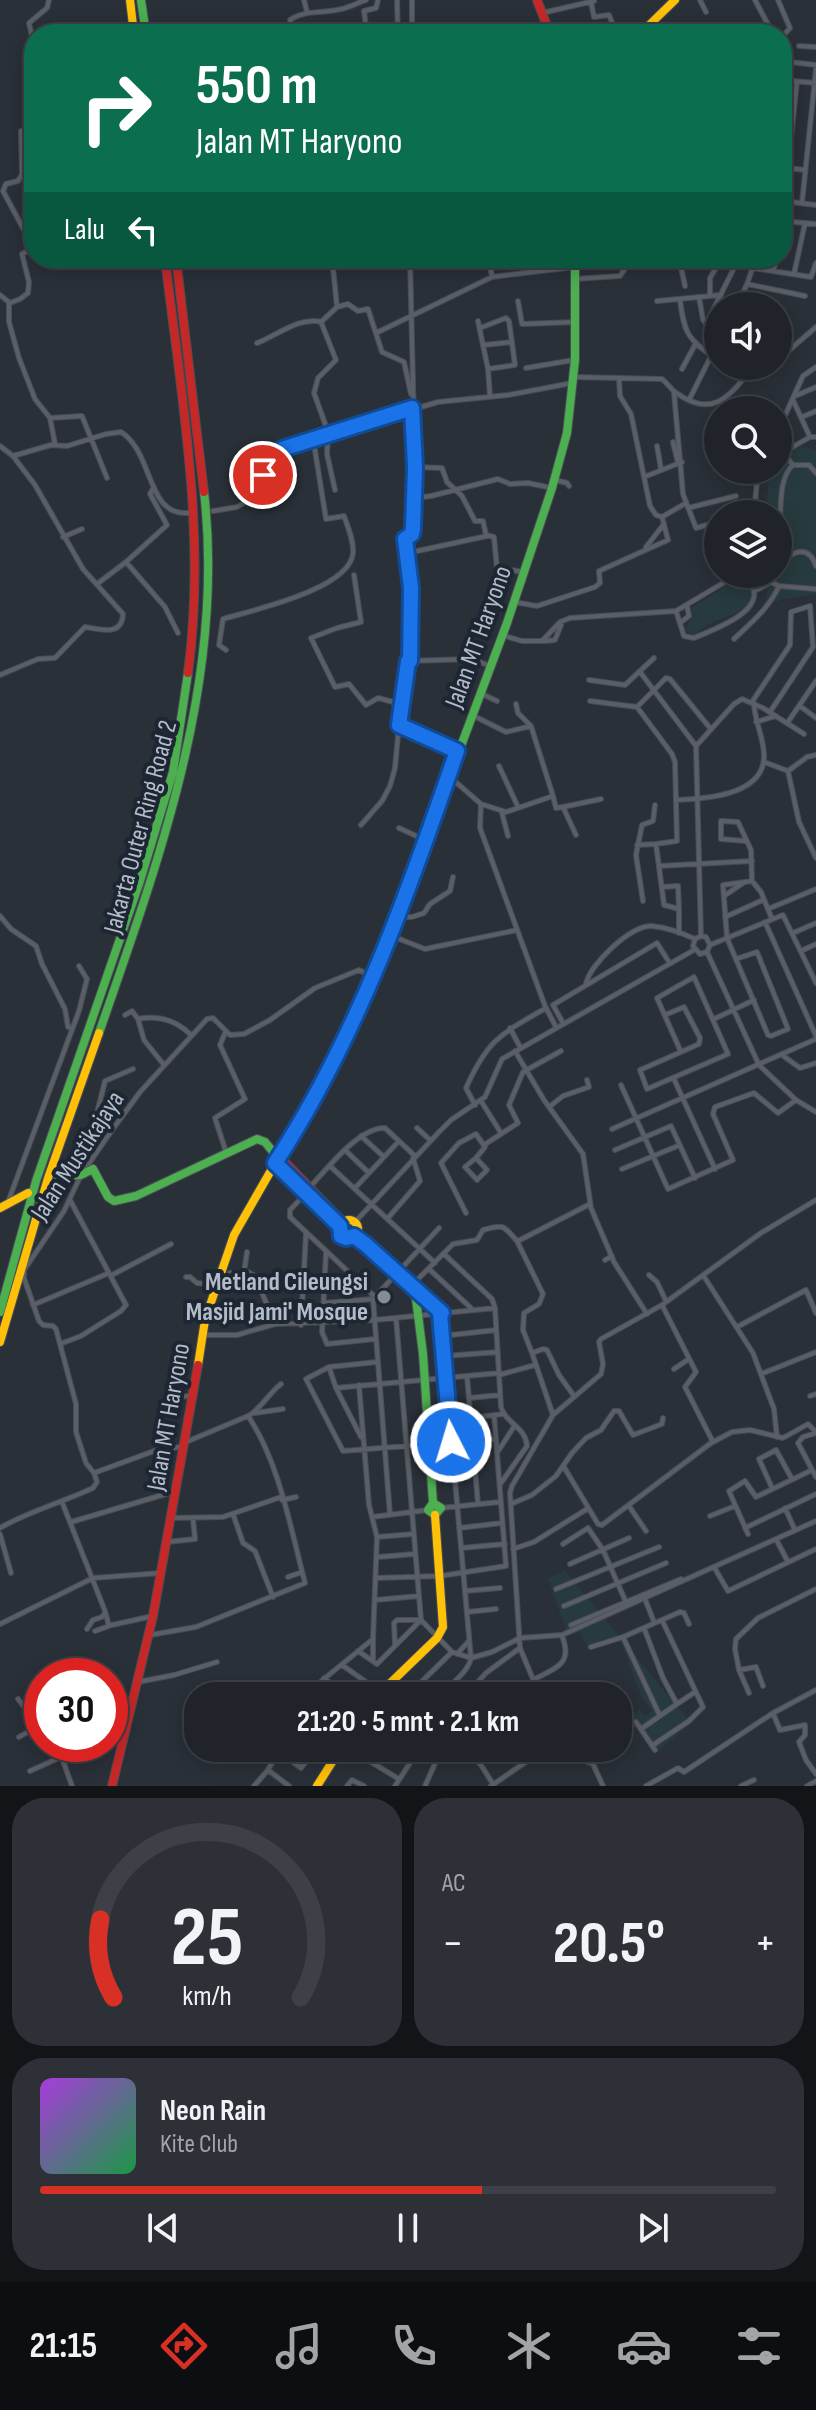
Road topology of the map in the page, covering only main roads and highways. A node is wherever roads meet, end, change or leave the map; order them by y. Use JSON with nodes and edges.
{"nodes":[{"id":1,"x":130,"y":0,"type":"edge"},
{"id":2,"x":141,"y":0,"type":"edge"},
{"id":3,"x":537,"y":0,"type":"edge"},
{"id":4,"x":670,"y":2,"type":"edge"},
{"id":5,"x":133,"y":24,"type":"edge"},
{"id":6,"x":145,"y":24,"type":"edge"},
{"id":7,"x":546,"y":24,"type":"edge"},
{"id":8,"x":651,"y":24,"type":"edge"},
{"id":9,"x":166,"y":268,"type":"edge"},
{"id":10,"x":177,"y":268,"type":"edge"},
{"id":11,"x":575,"y":268,"type":"edge"},
{"id":12,"x":277,"y":1159,"type":"junction"},
{"id":13,"x":58,"y":1176,"type":"dead end"},
{"id":14,"x":28,"y":1193,"type":"dead end"},
{"id":15,"x":4,"y":1206,"type":"edge"},
{"id":16,"x":341,"y":1224,"type":"junction"},
{"id":17,"x":354,"y":1236,"type":"junction"},
{"id":18,"x":0,"y":1312,"type":"edge"},
{"id":19,"x":0,"y":1342,"type":"edge"},
{"id":20,"x":394,"y":1682,"type":"edge"},
{"id":21,"x":332,"y":1762,"type":"edge"},
{"id":22,"x":112,"y":1786,"type":"edge"},
{"id":23,"x":317,"y":1786,"type":"edge"}],
"edges":[{"from":1,"to":5,"type":"main road"},
{"from":2,"to":6,"type":"main road"},
{"from":3,"to":7,"type":"main road"},
{"from":4,"to":8,"type":"main road"},
{"from":9,"to":18,"type":"main road","name":"Jakarta Outer Ring Road 2"},
{"from":10,"to":19,"type":"main road","name":"Jakarta Outer Ring Road 2"},
{"from":11,"to":12,"type":"main road","name":"Jalan MT Haryono"},
{"from":12,"to":13,"type":"main road"},
{"from":12,"to":16,"type":"main road"},
{"from":12,"to":22,"type":"main road","name":"Jalan MT Haryono"},
{"from":14,"to":15,"type":"main road"},
{"from":16,"to":17,"type":"main road"},
{"from":16,"to":17,"type":"main road"},
{"from":17,"to":20,"type":"main road"},
{"from":21,"to":23,"type":"main road"}]}
